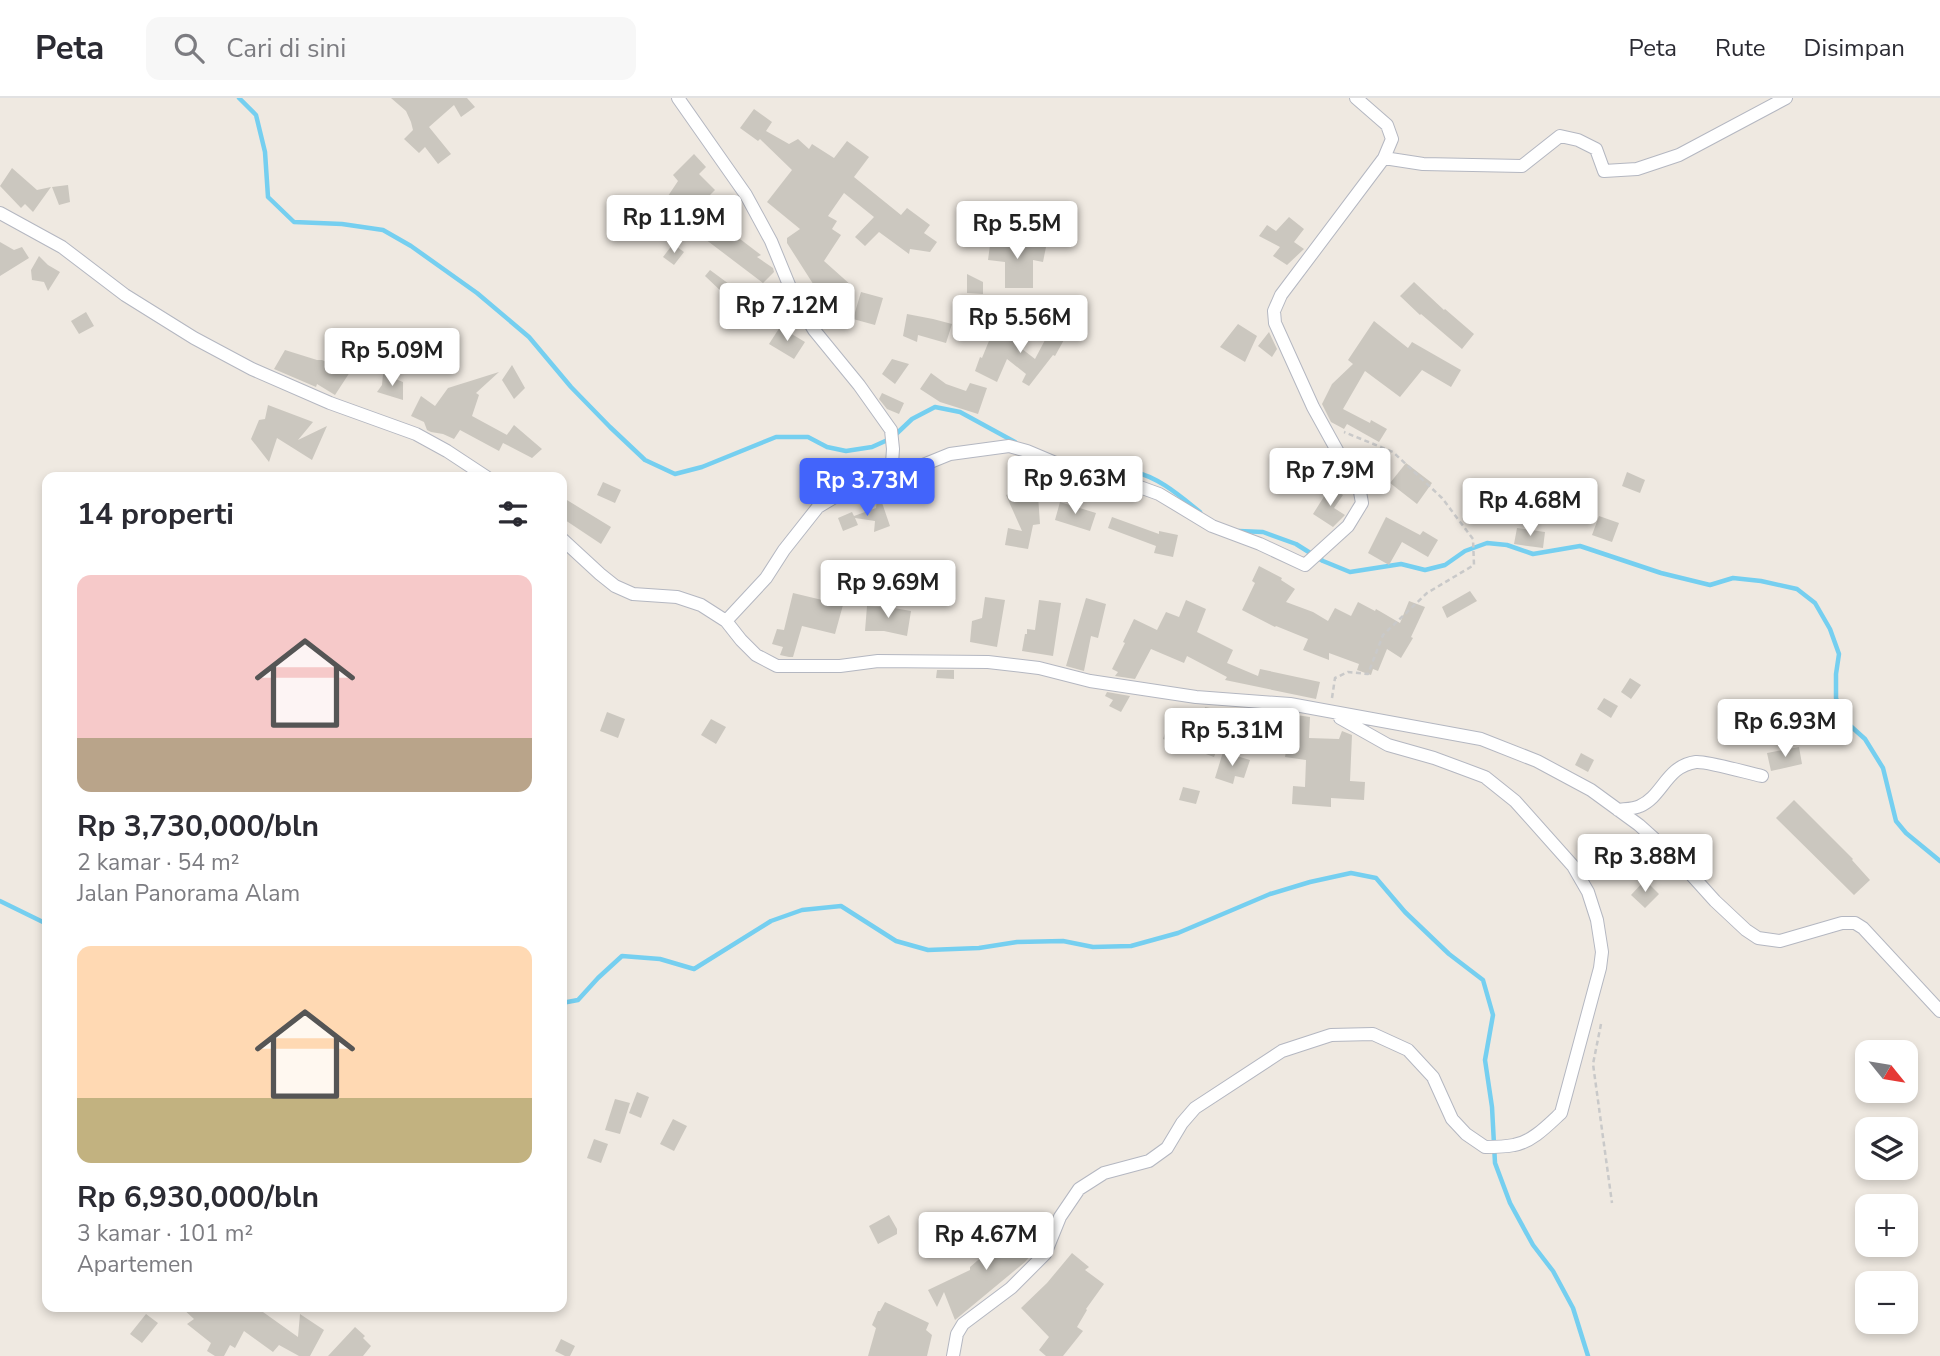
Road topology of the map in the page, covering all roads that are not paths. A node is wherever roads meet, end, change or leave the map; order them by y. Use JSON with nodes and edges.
{"nodes":[{"id":1,"x":678,"y":98,"type":"edge"},
{"id":2,"x":1356,"y":98,"type":"edge"},
{"id":3,"x":1786,"y":98,"type":"edge"},
{"id":4,"x":1384,"y":158,"type":"junction"},
{"id":5,"x":0,"y":213,"type":"edge"},
{"id":6,"x":479,"y":472,"type":"edge"},
{"id":7,"x":891,"y":478,"type":"junction"},
{"id":8,"x":567,"y":544,"type":"edge"},
{"id":9,"x":726,"y":621,"type":"junction"},
{"id":10,"x":1330,"y":712,"type":"junction"},
{"id":11,"x":1762,"y":776,"type":"dead end"},
{"id":12,"x":1618,"y":810,"type":"junction"},
{"id":13,"x":1940,"y":1011,"type":"edge"},
{"id":14,"x":953,"y":1356,"type":"edge"}],
"edges":[{"from":1,"to":7,"type":"street"},
{"from":2,"to":4,"type":"street"},
{"from":3,"to":4,"type":"street"},
{"from":4,"to":7,"type":"street"},
{"from":5,"to":6,"type":"street"},
{"from":7,"to":9,"type":"street"},
{"from":8,"to":9,"type":"street"},
{"from":9,"to":10,"type":"street"},
{"from":10,"to":12,"type":"street"},
{"from":10,"to":14,"type":"street"},
{"from":11,"to":12,"type":"street"},
{"from":12,"to":13,"type":"street"}]}
